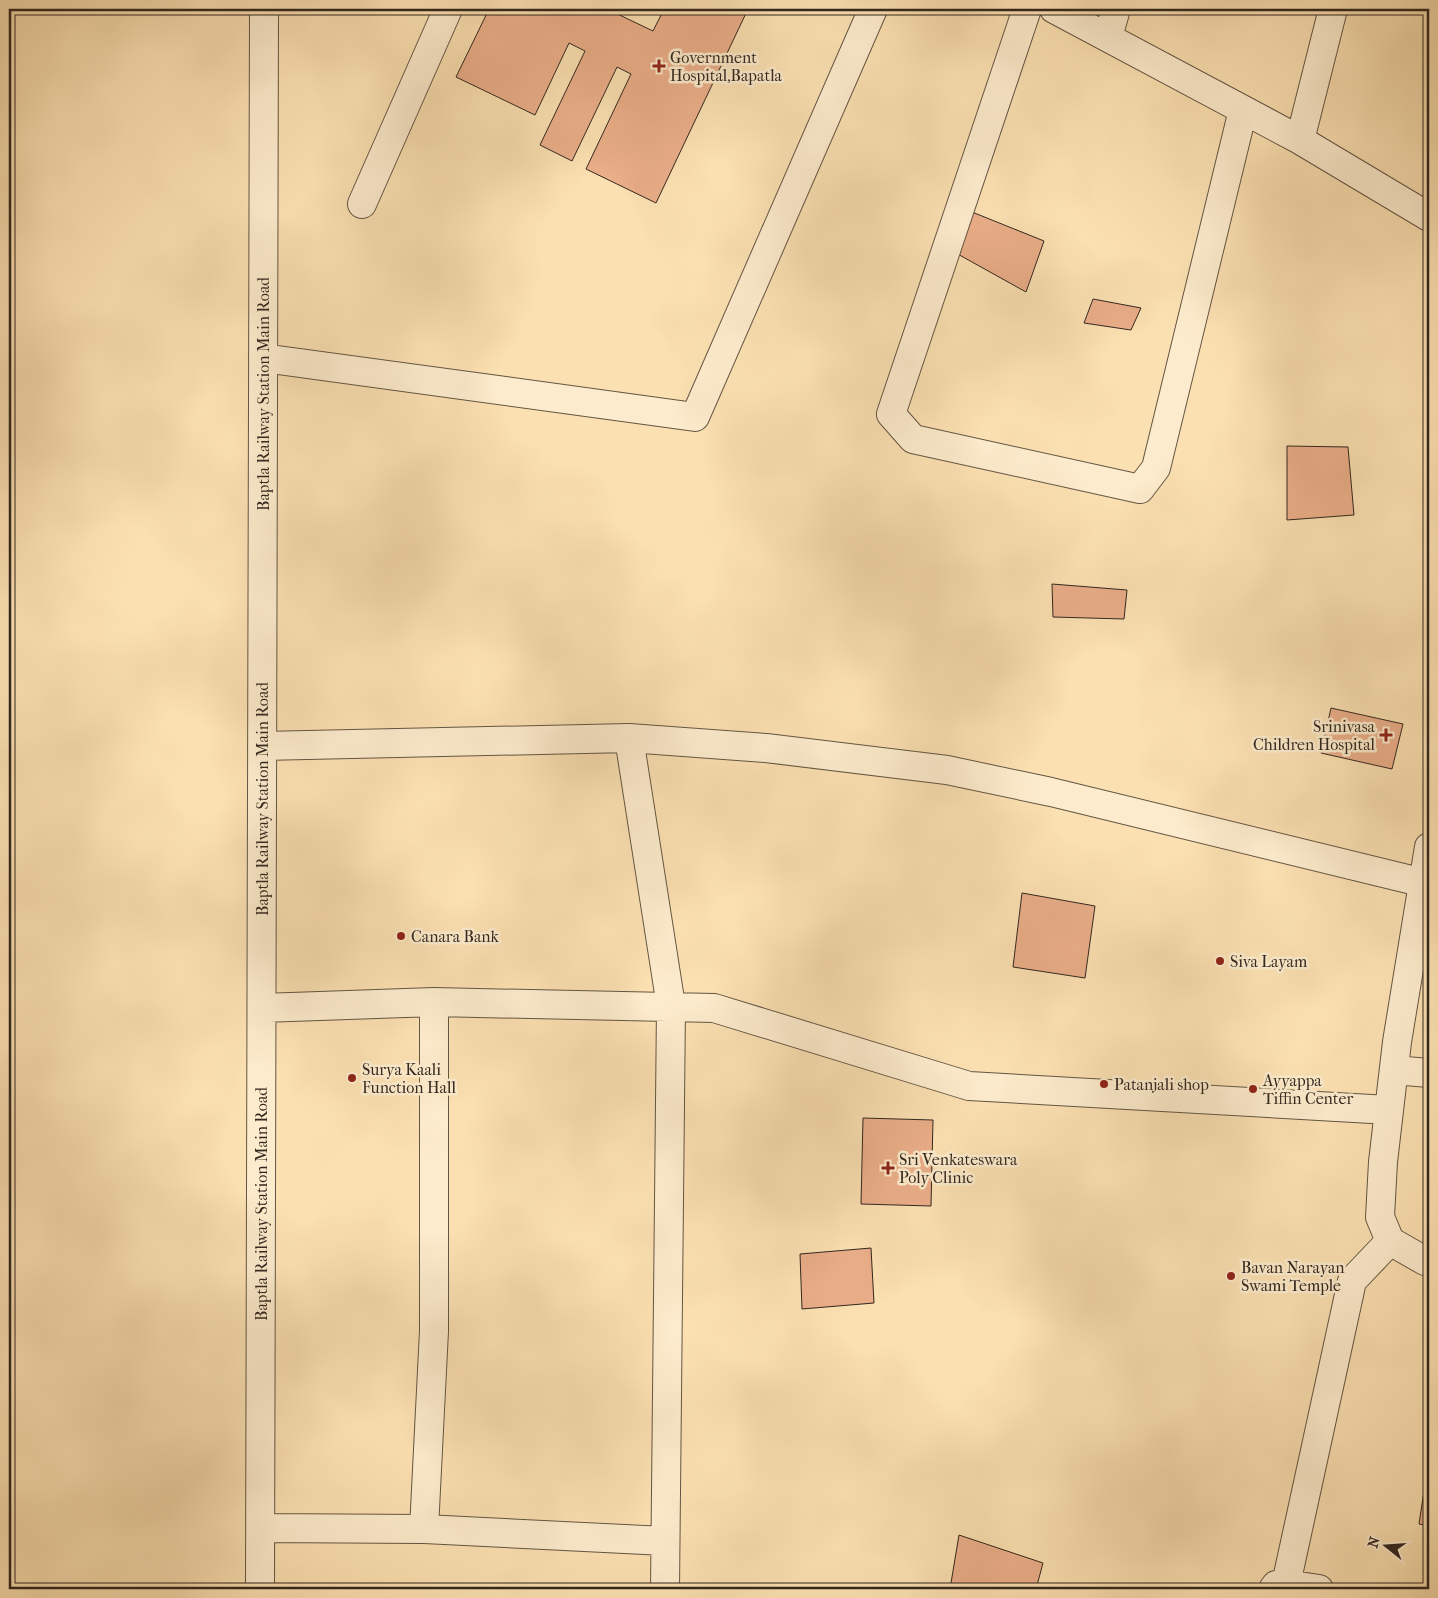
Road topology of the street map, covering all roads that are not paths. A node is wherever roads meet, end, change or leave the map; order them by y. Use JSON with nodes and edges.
{"nodes":[{"id":1,"x":264,"y":9,"type":"edge"},
{"id":2,"x":448,"y":9,"type":"edge"},
{"id":3,"x":873,"y":9,"type":"edge"},
{"id":4,"x":1027,"y":9,"type":"edge"},
{"id":5,"x":1054,"y":9,"type":"edge"},
{"id":6,"x":1116,"y":9,"type":"edge"},
{"id":7,"x":1333,"y":9,"type":"edge"},
{"id":8,"x":1108,"y":37,"type":"junction"},
{"id":9,"x":1243,"y":110,"type":"junction"},
{"id":10,"x":1300,"y":140,"type":"junction"},
{"id":11,"x":362,"y":204,"type":"dead end"},
{"id":12,"x":1429,"y":217,"type":"edge"},
{"id":13,"x":263,"y":358,"type":"junction"},
{"id":14,"x":629,"y":738,"type":"junction"},
{"id":15,"x":262,"y":746,"type":"junction"},
{"id":16,"x":1429,"y":847,"type":"edge"},
{"id":17,"x":1424,"y":883,"type":"junction"},
{"id":18,"x":434,"y":1002,"type":"junction"},
{"id":19,"x":671,"y":1006,"type":"junction"},
{"id":20,"x":262,"y":1008,"type":"junction"},
{"id":21,"x":1394,"y":1070,"type":"junction"},
{"id":22,"x":1429,"y":1073,"type":"edge"},
{"id":23,"x":1389,"y":1110,"type":"junction"},
{"id":24,"x":1390,"y":1241,"type":"junction"},
{"id":25,"x":1429,"y":1261,"type":"edge"},
{"id":26,"x":260,"y":1528,"type":"junction"},
{"id":27,"x":424,"y":1529,"type":"junction"},
{"id":28,"x":665,"y":1541,"type":"junction"},
{"id":29,"x":1279,"y":1586,"type":"edge"},
{"id":30,"x":260,"y":1589,"type":"edge"},
{"id":31,"x":665,"y":1589,"type":"edge"},
{"id":32,"x":1319,"y":1589,"type":"edge"}],
"edges":[{"from":1,"to":13,"type":"street","name":"Baptla Railway Station Main Road"},
{"from":2,"to":11,"type":"street"},
{"from":3,"to":13,"type":"street"},
{"from":4,"to":9,"type":"street"},
{"from":5,"to":8,"type":"street"},
{"from":6,"to":8,"type":"street"},
{"from":7,"to":10,"type":"street"},
{"from":8,"to":9,"type":"street"},
{"from":9,"to":10,"type":"street"},
{"from":10,"to":12,"type":"street"},
{"from":13,"to":15,"type":"street","name":"Baptla Railway Station Main Road"},
{"from":14,"to":15,"type":"street"},
{"from":14,"to":17,"type":"street"},
{"from":14,"to":19,"type":"street"},
{"from":15,"to":20,"type":"street","name":"Baptla Railway Station Main Road"},
{"from":16,"to":17,"type":"street"},
{"from":17,"to":21,"type":"street"},
{"from":18,"to":19,"type":"street"},
{"from":18,"to":20,"type":"street"},
{"from":18,"to":27,"type":"street"},
{"from":19,"to":23,"type":"street"},
{"from":19,"to":28,"type":"street"},
{"from":20,"to":26,"type":"street","name":"Baptla Railway Station Main Road"},
{"from":21,"to":22,"type":"street"},
{"from":21,"to":23,"type":"street"},
{"from":23,"to":24,"type":"street"},
{"from":24,"to":25,"type":"street"},
{"from":24,"to":29,"type":"street"},
{"from":26,"to":27,"type":"street"},
{"from":26,"to":30,"type":"street","name":"Baptla Railway Station Main Road"},
{"from":27,"to":28,"type":"street"},
{"from":28,"to":31,"type":"street"},
{"from":29,"to":32,"type":"street"}]}
